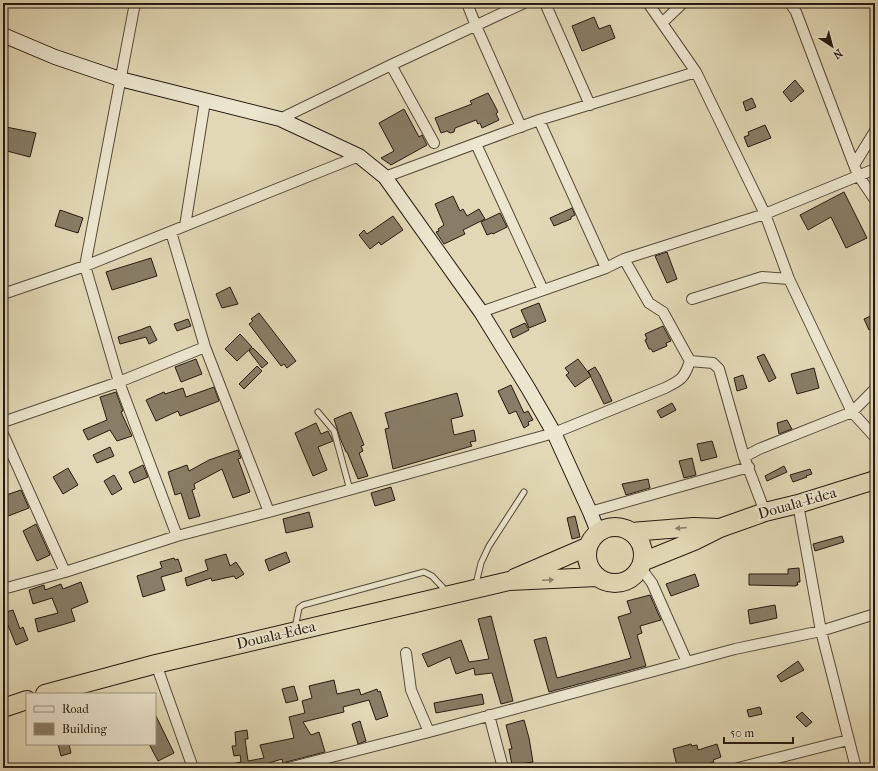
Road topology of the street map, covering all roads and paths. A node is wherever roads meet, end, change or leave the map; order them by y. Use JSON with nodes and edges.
{"nodes":[{"id":1,"x":135,"y":3,"type":"edge"},
{"id":2,"x":467,"y":3,"type":"edge"},
{"id":3,"x":524,"y":3,"type":"edge"},
{"id":4,"x":545,"y":3,"type":"edge"},
{"id":5,"x":648,"y":3,"type":"edge"},
{"id":6,"x":683,"y":3,"type":"edge"},
{"id":7,"x":790,"y":3,"type":"edge"},
{"id":8,"x":662,"y":23,"type":"junction"},
{"id":9,"x":476,"y":26,"type":"junction"},
{"id":10,"x":3,"y":35,"type":"edge"},
{"id":11,"x":391,"y":65,"type":"junction"},
{"id":12,"x":696,"y":72,"type":"junction"},
{"id":13,"x":120,"y":80,"type":"junction"},
{"id":14,"x":205,"y":101,"type":"junction"},
{"id":15,"x":590,"y":105,"type":"junction"},
{"id":16,"x":280,"y":119,"type":"junction"},
{"id":17,"x":539,"y":120,"type":"junction"},
{"id":18,"x":521,"y":127,"type":"junction"},
{"id":19,"x":875,"y":131,"type":"edge"},
{"id":20,"x":434,"y":143,"type":"dead end"},
{"id":21,"x":476,"y":144,"type":"junction"},
{"id":22,"x":359,"y":156,"type":"junction"},
{"id":23,"x":854,"y":165,"type":"junction"},
{"id":24,"x":875,"y":169,"type":"edge"},
{"id":25,"x":858,"y":175,"type":"junction"},
{"id":26,"x":385,"y":177,"type":"junction"},
{"id":27,"x":875,"y":200,"type":"edge"},
{"id":28,"x":765,"y":214,"type":"junction"},
{"id":29,"x":186,"y":226,"type":"junction"},
{"id":30,"x":171,"y":232,"type":"junction"},
{"id":31,"x":624,"y":260,"type":"junction"},
{"id":32,"x":85,"y":266,"type":"junction"},
{"id":33,"x":606,"y":268,"type":"junction"},
{"id":34,"x":789,"y":279,"type":"junction"},
{"id":35,"x":543,"y":290,"type":"junction"},
{"id":36,"x":3,"y":294,"type":"edge"},
{"id":37,"x":692,"y":299,"type":"dead end"},
{"id":38,"x":481,"y":312,"type":"junction"},
{"id":39,"x":205,"y":347,"type":"junction"},
{"id":40,"x":690,"y":361,"type":"junction"},
{"id":41,"x":119,"y":382,"type":"junction"},
{"id":42,"x":875,"y":390,"type":"edge"},
{"id":43,"x":318,"y":412,"type":"dead end"},
{"id":44,"x":852,"y":412,"type":"junction"},
{"id":45,"x":3,"y":422,"type":"edge"},
{"id":46,"x":554,"y":433,"type":"junction"},
{"id":47,"x":3,"y":434,"type":"edge"},
{"id":48,"x":875,"y":437,"type":"edge"},
{"id":49,"x":744,"y":457,"type":"junction"},
{"id":50,"x":749,"y":467,"type":"junction"},
{"id":51,"x":875,"y":480,"type":"edge"},
{"id":52,"x":350,"y":490,"type":"junction"},
{"id":53,"x":524,"y":492,"type":"dead end"},
{"id":54,"x":798,"y":504,"type":"junction"},
{"id":55,"x":269,"y":512,"type":"junction"},
{"id":56,"x":590,"y":512,"type":"junction"},
{"id":57,"x":765,"y":512,"type":"junction"},
{"id":58,"x":720,"y":528,"type":"junction"},
{"id":59,"x":631,"y":532,"type":"junction"},
{"id":60,"x":177,"y":536,"type":"junction"},
{"id":61,"x":593,"y":539,"type":"junction"},
{"id":62,"x":641,"y":565,"type":"junction"},
{"id":63,"x":65,"y":572,"type":"junction"},
{"id":64,"x":597,"y":577,"type":"junction"},
{"id":65,"x":509,"y":581,"type":"junction"},
{"id":66,"x":475,"y":588,"type":"junction"},
{"id":67,"x":3,"y":589,"type":"edge"},
{"id":68,"x":449,"y":594,"type":"junction"},
{"id":69,"x":875,"y":614,"type":"edge"},
{"id":70,"x":295,"y":631,"type":"junction"},
{"id":71,"x":821,"y":631,"type":"junction"},
{"id":72,"x":406,"y":653,"type":"dead end"},
{"id":73,"x":687,"y":662,"type":"junction"},
{"id":74,"x":156,"y":664,"type":"junction"},
{"id":75,"x":49,"y":693,"type":"edge"},
{"id":76,"x":26,"y":700,"type":"edge"},
{"id":77,"x":3,"y":708,"type":"edge"},
{"id":78,"x":489,"y":715,"type":"junction"},
{"id":79,"x":429,"y":732,"type":"junction"},
{"id":80,"x":848,"y":740,"type":"junction"},
{"id":81,"x":193,"y":768,"type":"edge"},
{"id":82,"x":288,"y":768,"type":"edge"},
{"id":83,"x":503,"y":768,"type":"edge"},
{"id":84,"x":738,"y":768,"type":"edge"},
{"id":85,"x":856,"y":768,"type":"edge"}],
"edges":[{"from":1,"to":13,"type":"street"},
{"from":2,"to":9,"type":"street"},
{"from":3,"to":9,"type":"street"},
{"from":4,"to":15,"type":"street"},
{"from":5,"to":8,"type":"street"},
{"from":6,"to":8,"type":"street"},
{"from":7,"to":23,"type":"street"},
{"from":8,"to":12,"type":"street"},
{"from":9,"to":11,"type":"street"},
{"from":9,"to":18,"type":"street"},
{"from":10,"to":13,"type":"main road"},
{"from":11,"to":16,"type":"street"},
{"from":11,"to":20,"type":"street"},
{"from":12,"to":15,"type":"street"},
{"from":12,"to":28,"type":"street"},
{"from":13,"to":14,"type":"main road"},
{"from":13,"to":32,"type":"street"},
{"from":14,"to":16,"type":"main road"},
{"from":14,"to":29,"type":"street"},
{"from":15,"to":17,"type":"street"},
{"from":16,"to":22,"type":"main road"},
{"from":17,"to":18,"type":"street"},
{"from":17,"to":33,"type":"street"},
{"from":18,"to":21,"type":"street"},
{"from":19,"to":23,"type":"street"},
{"from":21,"to":26,"type":"street"},
{"from":21,"to":35,"type":"street"},
{"from":22,"to":26,"type":"main road"},
{"from":22,"to":29,"type":"street"},
{"from":23,"to":25,"type":"street"},
{"from":24,"to":25,"type":"street"},
{"from":25,"to":27,"type":"street"},
{"from":25,"to":28,"type":"street"},
{"from":26,"to":38,"type":"main road"},
{"from":28,"to":31,"type":"street"},
{"from":28,"to":34,"type":"street"},
{"from":29,"to":30,"type":"street"},
{"from":30,"to":32,"type":"street"},
{"from":30,"to":39,"type":"street"},
{"from":31,"to":33,"type":"street"},
{"from":31,"to":40,"type":"street"},
{"from":32,"to":36,"type":"street"},
{"from":32,"to":41,"type":"street"},
{"from":33,"to":35,"type":"street"},
{"from":34,"to":37,"type":"street"},
{"from":34,"to":44,"type":"street"},
{"from":35,"to":38,"type":"street"},
{"from":38,"to":46,"type":"main road"},
{"from":39,"to":41,"type":"street"},
{"from":39,"to":55,"type":"street"},
{"from":40,"to":46,"type":"street"},
{"from":40,"to":49,"type":"street"},
{"from":41,"to":45,"type":"street"},
{"from":41,"to":60,"type":"street"},
{"from":42,"to":44,"type":"street"},
{"from":43,"to":52,"type":"lane"},
{"from":44,"to":48,"type":"street"},
{"from":44,"to":49,"type":"street"},
{"from":46,"to":52,"type":"street"},
{"from":46,"to":56,"type":"main road"},
{"from":47,"to":63,"type":"street"},
{"from":49,"to":50,"type":"street"},
{"from":50,"to":56,"type":"street"},
{"from":50,"to":57,"type":"street"},
{"from":51,"to":54,"type":"highway","name":"Douala-Edea"},
{"from":52,"to":55,"type":"street"},
{"from":53,"to":66,"type":"lane"},
{"from":54,"to":57,"type":"highway","name":"Douala-Edea"},
{"from":54,"to":71,"type":"street"},
{"from":55,"to":60,"type":"street"},
{"from":56,"to":61,"type":"main road"},
{"from":57,"to":58,"type":"highway","name":"Douala-Edea"},
{"from":58,"to":59,"type":"highway","name":"Douala-Edea","one_way":true},
{"from":58,"to":62,"type":"highway","name":"Douala-Edea"},
{"from":59,"to":61,"type":"highway"},
{"from":59,"to":62,"type":"highway"},
{"from":60,"to":63,"type":"street"},
{"from":61,"to":64,"type":"highway"},
{"from":61,"to":65,"type":"highway","name":"Douala-Edea"},
{"from":62,"to":64,"type":"highway"},
{"from":62,"to":73,"type":"street"},
{"from":63,"to":67,"type":"street"},
{"from":65,"to":64,"type":"highway","name":"Douala-Edea","one_way":true},
{"from":65,"to":66,"type":"highway","name":"Douala-Edea"},
{"from":66,"to":68,"type":"highway","name":"Douala-Edea"},
{"from":68,"to":70,"type":"highway","name":"Douala-Edea"},
{"from":68,"to":70,"type":"lane"},
{"from":69,"to":71,"type":"street"},
{"from":70,"to":74,"type":"highway","name":"Douala-Edea"},
{"from":71,"to":73,"type":"street"},
{"from":71,"to":80,"type":"street"},
{"from":72,"to":79,"type":"street"},
{"from":73,"to":78,"type":"street"},
{"from":74,"to":75,"type":"highway","name":"Douala-Edea"},
{"from":74,"to":81,"type":"street"},
{"from":76,"to":77,"type":"highway"},
{"from":78,"to":79,"type":"street"},
{"from":78,"to":83,"type":"street"},
{"from":79,"to":82,"type":"street"},
{"from":80,"to":84,"type":"street"},
{"from":80,"to":85,"type":"street"}]}
